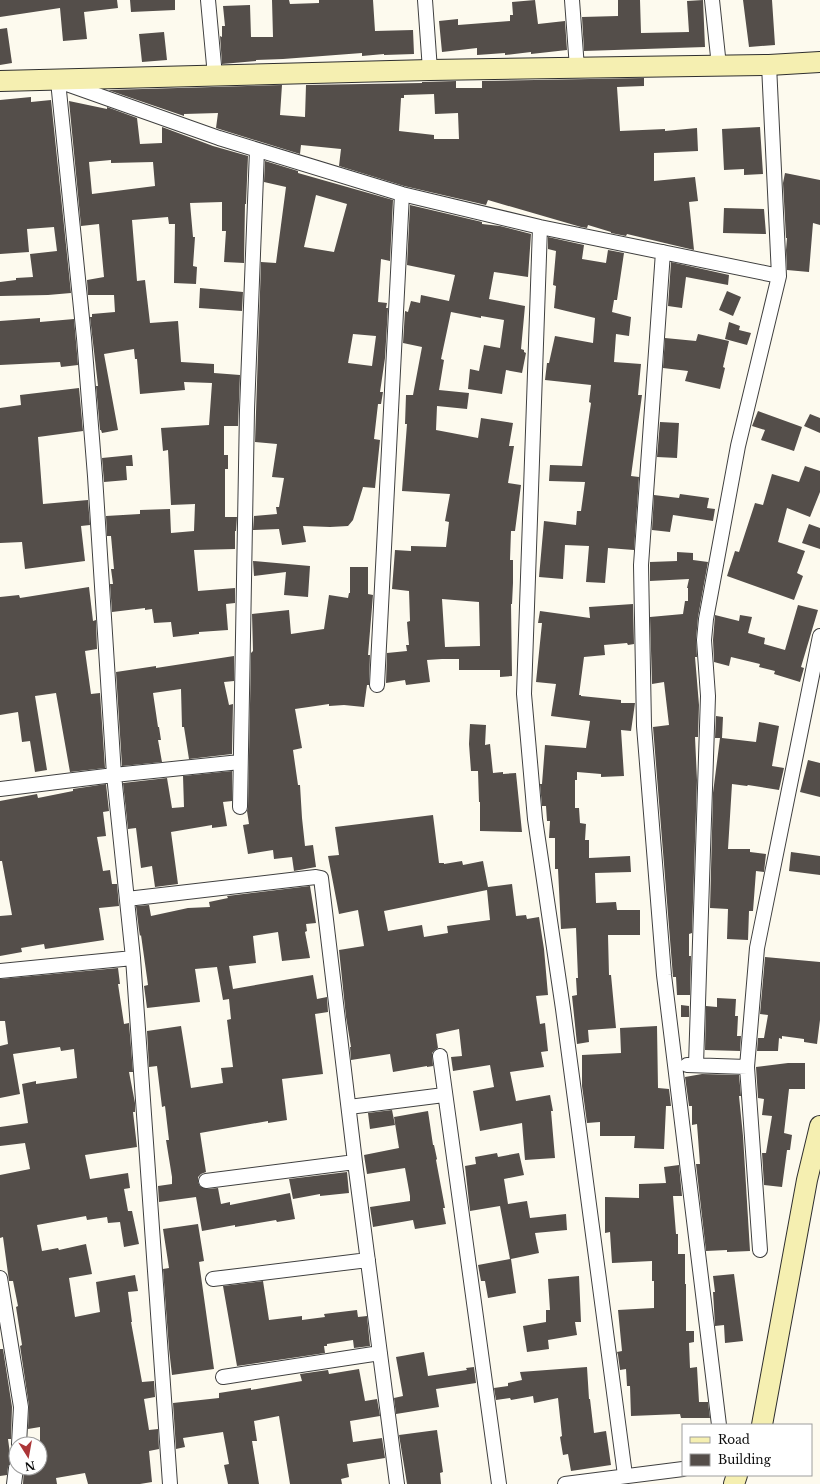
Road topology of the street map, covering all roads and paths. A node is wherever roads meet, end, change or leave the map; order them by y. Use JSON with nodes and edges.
{"nodes":[{"id":1,"x":208,"y":0,"type":"edge"},
{"id":2,"x":425,"y":0,"type":"edge"},
{"id":3,"x":572,"y":0,"type":"edge"},
{"id":4,"x":712,"y":0,"type":"edge"},
{"id":5,"x":820,"y":62,"type":"edge"},
{"id":6,"x":768,"y":65,"type":"junction"},
{"id":7,"x":719,"y":66,"type":"junction"},
{"id":8,"x":577,"y":68,"type":"junction"},
{"id":9,"x":430,"y":70,"type":"junction"},
{"id":10,"x":215,"y":76,"type":"junction"},
{"id":11,"x":58,"y":80,"type":"junction"},
{"id":12,"x":0,"y":81,"type":"edge"},
{"id":13,"x":257,"y":150,"type":"junction"},
{"id":14,"x":402,"y":194,"type":"junction"},
{"id":15,"x":540,"y":227,"type":"junction"},
{"id":16,"x":662,"y":252,"type":"junction"},
{"id":17,"x":779,"y":276,"type":"junction"},
{"id":18,"x":820,"y":636,"type":"edge"},
{"id":19,"x":377,"y":685,"type":"dead end"},
{"id":20,"x":240,"y":762,"type":"junction"},
{"id":21,"x":114,"y":775,"type":"junction"},
{"id":22,"x":0,"y":789,"type":"edge"},
{"id":23,"x":240,"y":807,"type":"dead end"},
{"id":24,"x":127,"y":899,"type":"junction"},
{"id":25,"x":133,"y":958,"type":"junction"},
{"id":26,"x":0,"y":971,"type":"edge"},
{"id":27,"x":440,"y":1056,"type":"dead end"},
{"id":28,"x":675,"y":1064,"type":"junction"},
{"id":29,"x":696,"y":1065,"type":"junction"},
{"id":30,"x":747,"y":1067,"type":"junction"},
{"id":31,"x":444,"y":1094,"type":"junction"},
{"id":32,"x":349,"y":1107,"type":"junction"},
{"id":33,"x":820,"y":1126,"type":"edge"},
{"id":34,"x":356,"y":1162,"type":"junction"},
{"id":35,"x":206,"y":1181,"type":"dead end"},
{"id":36,"x":760,"y":1250,"type":"dead end"},
{"id":37,"x":368,"y":1260,"type":"junction"},
{"id":38,"x":0,"y":1278,"type":"edge"},
{"id":39,"x":213,"y":1279,"type":"dead end"},
{"id":40,"x":5,"y":1342,"type":"edge"},
{"id":41,"x":380,"y":1353,"type":"junction"},
{"id":42,"x":223,"y":1377,"type":"dead end"},
{"id":43,"x":719,"y":1424,"type":"edge"},
{"id":44,"x":762,"y":1424,"type":"edge"},
{"id":45,"x":19,"y":1436,"type":"edge"},
{"id":46,"x":682,"y":1469,"type":"edge"},
{"id":47,"x":625,"y":1476,"type":"junction"},
{"id":48,"x":170,"y":1484,"type":"edge"},
{"id":49,"x":397,"y":1484,"type":"edge"},
{"id":50,"x":498,"y":1484,"type":"edge"},
{"id":51,"x":565,"y":1484,"type":"edge"}],
"edges":[{"from":1,"to":10,"type":"street"},
{"from":2,"to":9,"type":"street"},
{"from":3,"to":8,"type":"street"},
{"from":4,"to":7,"type":"street"},
{"from":5,"to":6,"type":"street"},
{"from":6,"to":7,"type":"street"},
{"from":6,"to":17,"type":"street"},
{"from":7,"to":8,"type":"street"},
{"from":8,"to":9,"type":"street"},
{"from":9,"to":10,"type":"street"},
{"from":10,"to":11,"type":"street"},
{"from":11,"to":12,"type":"street"},
{"from":11,"to":13,"type":"street"},
{"from":11,"to":21,"type":"street"},
{"from":13,"to":14,"type":"street"},
{"from":13,"to":20,"type":"street"},
{"from":14,"to":15,"type":"street"},
{"from":14,"to":19,"type":"street"},
{"from":15,"to":16,"type":"street"},
{"from":15,"to":47,"type":"street"},
{"from":16,"to":17,"type":"street"},
{"from":16,"to":28,"type":"street"},
{"from":17,"to":29,"type":"street"},
{"from":18,"to":30,"type":"street"},
{"from":20,"to":21,"type":"street"},
{"from":20,"to":23,"type":"street"},
{"from":21,"to":22,"type":"street"},
{"from":21,"to":24,"type":"street"},
{"from":24,"to":25,"type":"street"},
{"from":24,"to":32,"type":"street"},
{"from":25,"to":26,"type":"street"},
{"from":25,"to":48,"type":"street"},
{"from":27,"to":31,"type":"street"},
{"from":28,"to":29,"type":"street"},
{"from":28,"to":43,"type":"street"},
{"from":29,"to":30,"type":"street"},
{"from":30,"to":36,"type":"street"},
{"from":31,"to":32,"type":"street"},
{"from":31,"to":50,"type":"street"},
{"from":32,"to":34,"type":"street"},
{"from":33,"to":44,"type":"street"},
{"from":34,"to":35,"type":"street"},
{"from":34,"to":37,"type":"street"},
{"from":37,"to":39,"type":"street"},
{"from":37,"to":41,"type":"street"},
{"from":38,"to":40,"type":"street"},
{"from":40,"to":45,"type":"street"},
{"from":41,"to":42,"type":"street"},
{"from":41,"to":49,"type":"street"},
{"from":46,"to":47,"type":"street"},
{"from":47,"to":51,"type":"street"}]}
